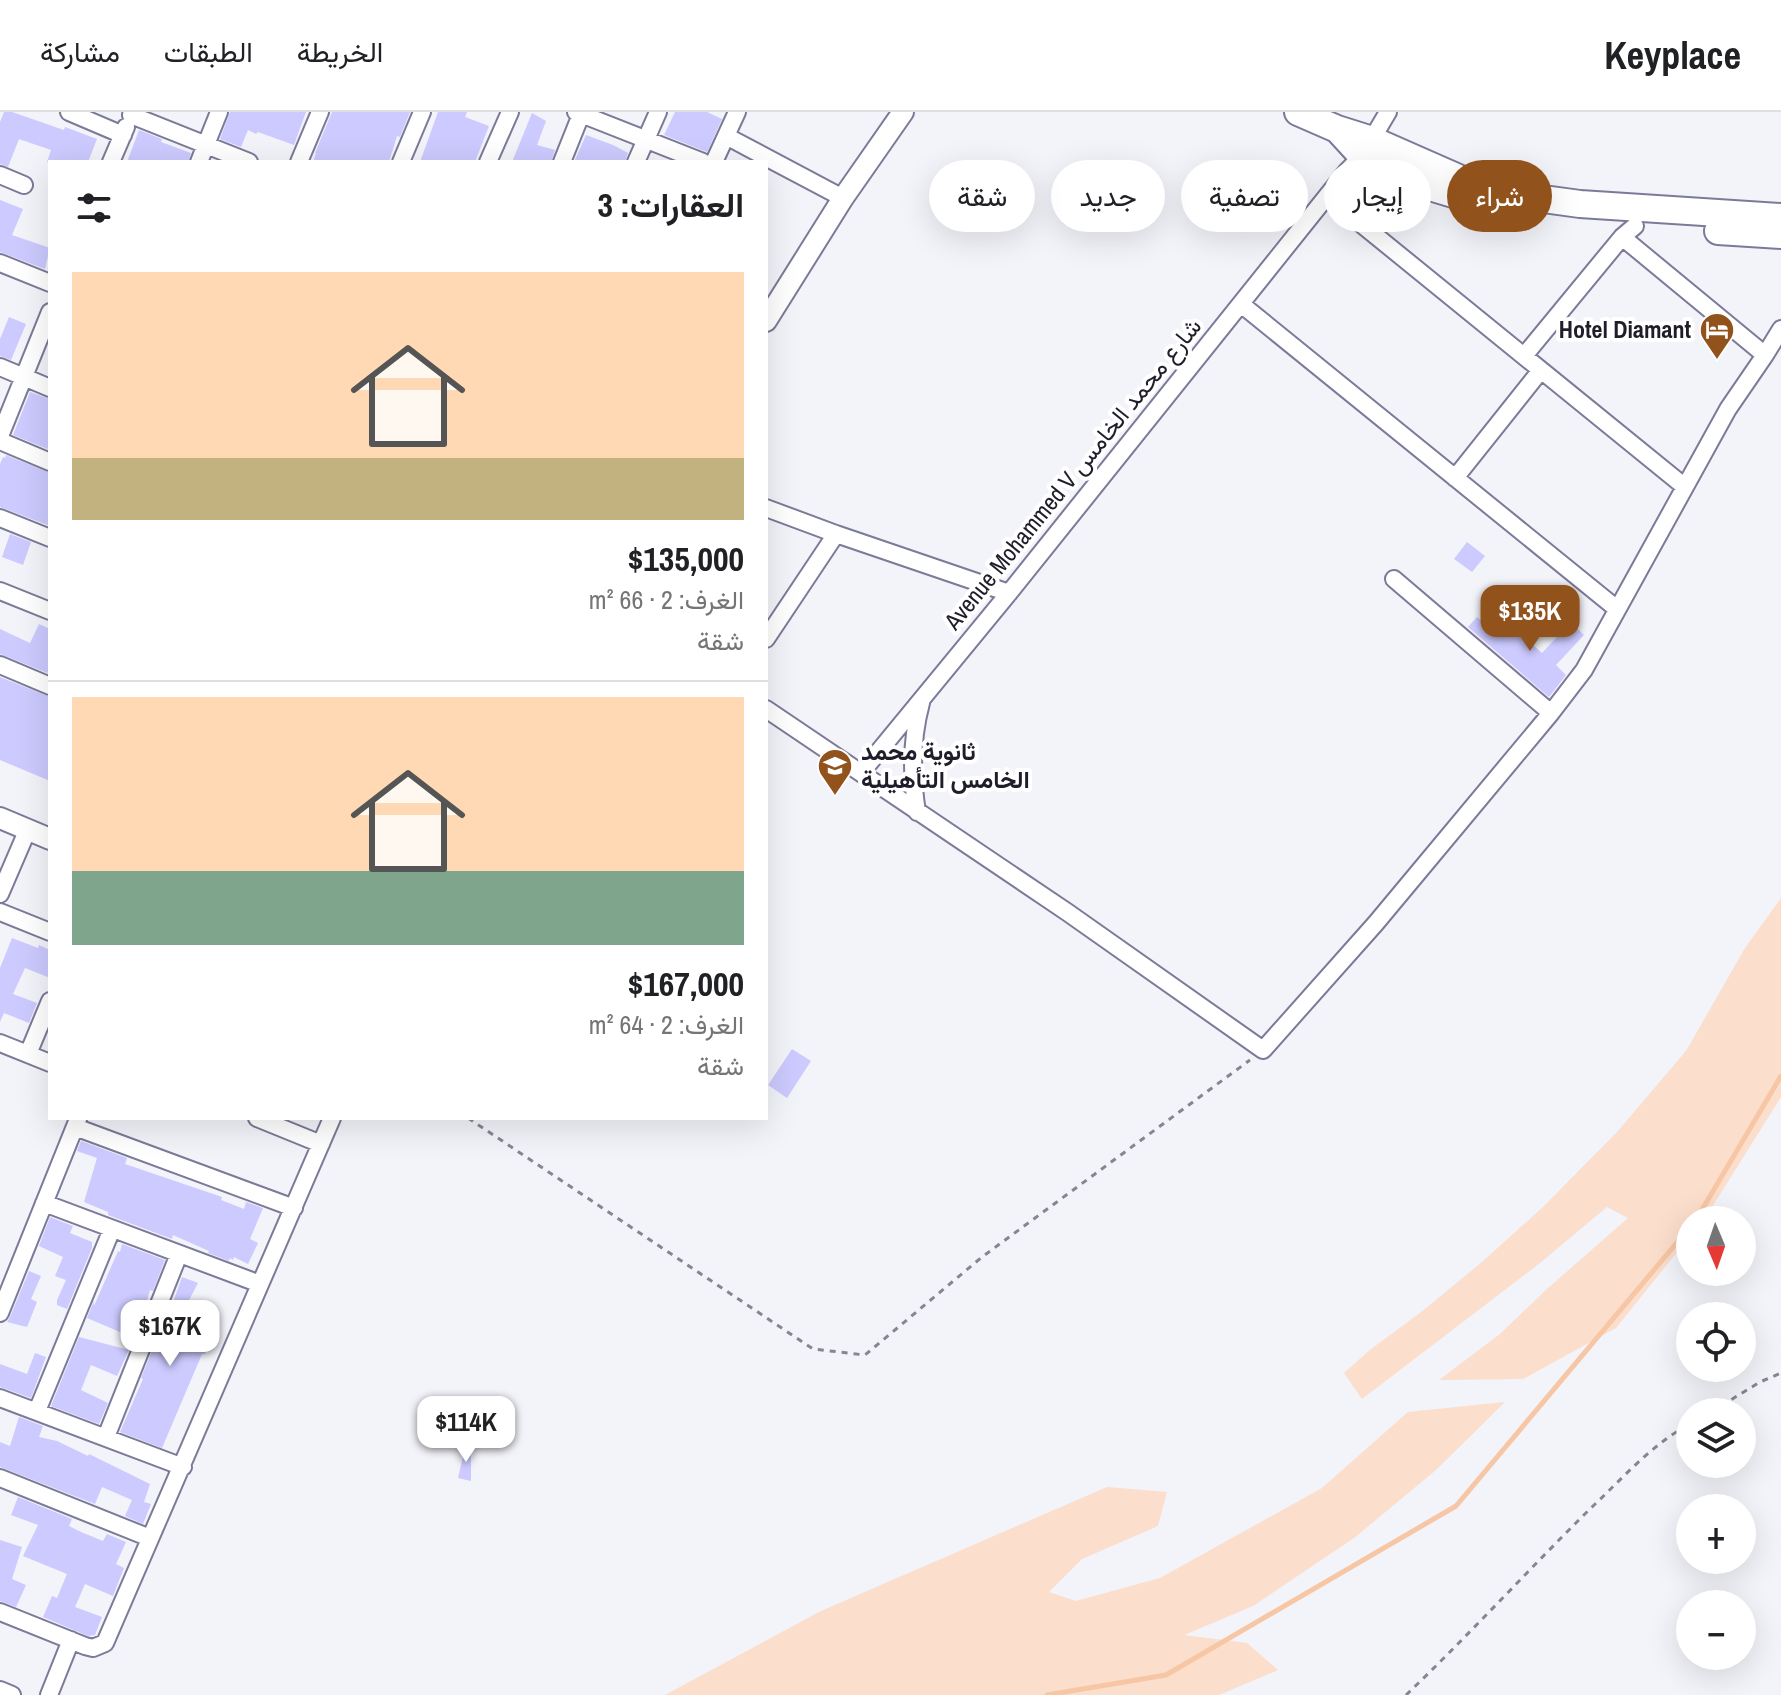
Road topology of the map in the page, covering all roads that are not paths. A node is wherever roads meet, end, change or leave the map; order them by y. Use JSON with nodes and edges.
{"nodes":[{"id":1,"x":69,"y":112,"type":"edge"},
{"id":2,"x":219,"y":112,"type":"edge"},
{"id":3,"x":320,"y":112,"type":"edge"},
{"id":4,"x":422,"y":112,"type":"edge"},
{"id":5,"x":510,"y":112,"type":"edge"},
{"id":6,"x":658,"y":112,"type":"edge"},
{"id":7,"x":737,"y":112,"type":"edge"},
{"id":8,"x":903,"y":112,"type":"edge"},
{"id":9,"x":1298,"y":112,"type":"edge"},
{"id":10,"x":1388,"y":112,"type":"edge"},
{"id":11,"x":132,"y":113,"type":"edge"},
{"id":12,"x":580,"y":113,"type":"edge"},
{"id":13,"x":123,"y":135,"type":"junction"},
{"id":14,"x":726,"y":136,"type":"junction"},
{"id":15,"x":646,"y":139,"type":"junction"},
{"id":16,"x":206,"y":145,"type":"junction"},
{"id":17,"x":1367,"y":148,"type":"junction"},
{"id":18,"x":112,"y":160,"type":"edge"},
{"id":19,"x":200,"y":160,"type":"edge"},
{"id":20,"x":244,"y":160,"type":"edge"},
{"id":21,"x":300,"y":160,"type":"edge"},
{"id":22,"x":402,"y":160,"type":"edge"},
{"id":23,"x":489,"y":160,"type":"edge"},
{"id":24,"x":563,"y":160,"type":"edge"},
{"id":25,"x":637,"y":160,"type":"edge"},
{"id":26,"x":698,"y":160,"type":"edge"},
{"id":27,"x":715,"y":160,"type":"edge"},
{"id":28,"x":1357,"y":160,"type":"edge"},
{"id":29,"x":0,"y":175,"type":"edge"},
{"id":30,"x":24,"y":185,"type":"dead end"},
{"id":31,"x":843,"y":198,"type":"junction"},
{"id":32,"x":1324,"y":202,"type":"edge"},
{"id":33,"x":1781,"y":217,"type":"edge"},
{"id":34,"x":1629,"y":231,"type":"junction"},
{"id":35,"x":1371,"y":232,"type":"edge"},
{"id":36,"x":1781,"y":235,"type":"edge"},
{"id":37,"x":0,"y":263,"type":"edge"},
{"id":38,"x":48,"y":282,"type":"edge"},
{"id":39,"x":1241,"y":304,"type":"junction"},
{"id":40,"x":48,"y":317,"type":"edge"},
{"id":41,"x":768,"y":318,"type":"edge"},
{"id":42,"x":1781,"y":329,"type":"edge"},
{"id":43,"x":1765,"y":355,"type":"junction"},
{"id":44,"x":1524,"y":356,"type":"junction"},
{"id":45,"x":0,"y":367,"type":"edge"},
{"id":46,"x":1541,"y":370,"type":"junction"},
{"id":47,"x":24,"y":377,"type":"junction"},
{"id":48,"x":48,"y":387,"type":"edge"},
{"id":49,"x":0,"y":438,"type":"edge"},
{"id":50,"x":48,"y":461,"type":"edge"},
{"id":51,"x":1455,"y":478,"type":"junction"},
{"id":52,"x":1685,"y":487,"type":"junction"},
{"id":53,"x":768,"y":509,"type":"edge"},
{"id":54,"x":0,"y":518,"type":"edge"},
{"id":55,"x":836,"y":534,"type":"junction"},
{"id":56,"x":48,"y":537,"type":"edge"},
{"id":57,"x":1394,"y":579,"type":"dead end"},
{"id":58,"x":0,"y":591,"type":"edge"},
{"id":59,"x":1009,"y":593,"type":"junction"},
{"id":60,"x":1617,"y":609,"type":"junction"},
{"id":61,"x":48,"y":610,"type":"edge"},
{"id":62,"x":768,"y":636,"type":"edge"},
{"id":63,"x":0,"y":665,"type":"edge"},
{"id":64,"x":48,"y":685,"type":"edge"},
{"id":65,"x":921,"y":700,"type":"junction"},
{"id":66,"x":768,"y":710,"type":"edge"},
{"id":67,"x":1551,"y":713,"type":"junction"},
{"id":68,"x":861,"y":773,"type":"junction"},
{"id":69,"x":917,"y":812,"type":"junction"},
{"id":70,"x":0,"y":818,"type":"edge"},
{"id":71,"x":28,"y":829,"type":"junction"},
{"id":72,"x":48,"y":838,"type":"edge"},
{"id":73,"x":0,"y":894,"type":"edge"},
{"id":74,"x":0,"y":912,"type":"edge"},
{"id":75,"x":48,"y":931,"type":"edge"},
{"id":76,"x":48,"y":1006,"type":"edge"},
{"id":77,"x":0,"y":1043,"type":"edge"},
{"id":78,"x":28,"y":1054,"type":"junction"},
{"id":79,"x":48,"y":1062,"type":"edge"},
{"id":80,"x":262,"y":1120,"type":"edge"},
{"id":81,"x":331,"y":1120,"type":"edge"},
{"id":82,"x":77,"y":1123,"type":"edge"},
{"id":83,"x":321,"y":1144,"type":"junction"},
{"id":84,"x":44,"y":1203,"type":"junction"},
{"id":85,"x":294,"y":1208,"type":"junction"},
{"id":86,"x":112,"y":1229,"type":"junction"},
{"id":87,"x":179,"y":1254,"type":"junction"},
{"id":88,"x":260,"y":1284,"type":"junction"},
{"id":89,"x":0,"y":1313,"type":"edge"},
{"id":90,"x":0,"y":1398,"type":"edge"},
{"id":91,"x":37,"y":1411,"type":"junction"},
{"id":92,"x":106,"y":1437,"type":"junction"},
{"id":93,"x":183,"y":1467,"type":"junction"},
{"id":94,"x":0,"y":1478,"type":"edge"},
{"id":95,"x":150,"y":1538,"type":"junction"},
{"id":96,"x":0,"y":1612,"type":"edge"},
{"id":97,"x":71,"y":1640,"type":"junction"},
{"id":98,"x":0,"y":1690,"type":"edge"},
{"id":99,"x":12,"y":1695,"type":"edge"},
{"id":100,"x":49,"y":1695,"type":"edge"}],
"edges":[{"from":1,"to":13,"type":"street"},
{"from":2,"to":16,"type":"street"},
{"from":3,"to":21,"type":"street"},
{"from":4,"to":22,"type":"street"},
{"from":5,"to":23,"type":"street"},
{"from":6,"to":15,"type":"street"},
{"from":7,"to":14,"type":"street"},
{"from":8,"to":31,"type":"street"},
{"from":9,"to":17,"type":"main road"},
{"from":10,"to":17,"type":"street","name":"Avenue Mohammed V شارع محمد الخامس"},
{"from":11,"to":13,"type":"street"},
{"from":11,"to":16,"type":"street"},
{"from":12,"to":15,"type":"street"},
{"from":12,"to":24,"type":"street"},
{"from":13,"to":18,"type":"street"},
{"from":14,"to":27,"type":"street"},
{"from":14,"to":31,"type":"street"},
{"from":15,"to":25,"type":"street"},
{"from":15,"to":26,"type":"street"},
{"from":16,"to":19,"type":"street"},
{"from":16,"to":20,"type":"street"},
{"from":17,"to":28,"type":"street","name":"Avenue Mohammed V شارع محمد الخامس"},
{"from":17,"to":33,"type":"main road"},
{"from":17,"to":34,"type":"main road"},
{"from":29,"to":30,"type":"street"},
{"from":31,"to":41,"type":"street"},
{"from":32,"to":39,"type":"street","name":"Avenue Mohammed V شارع محمد الخامس"},
{"from":34,"to":36,"type":"main road"},
{"from":34,"to":43,"type":"street"},
{"from":34,"to":44,"type":"street"},
{"from":35,"to":44,"type":"street"},
{"from":37,"to":38,"type":"street"},
{"from":39,"to":51,"type":"street"},
{"from":39,"to":59,"type":"street","name":"Avenue Mohammed V شارع محمد الخامس"},
{"from":40,"to":47,"type":"street"},
{"from":42,"to":43,"type":"street"},
{"from":43,"to":52,"type":"street"},
{"from":44,"to":46,"type":"street"},
{"from":45,"to":47,"type":"street"},
{"from":46,"to":51,"type":"street"},
{"from":46,"to":52,"type":"street"},
{"from":47,"to":48,"type":"street"},
{"from":47,"to":49,"type":"street"},
{"from":49,"to":50,"type":"street"},
{"from":51,"to":60,"type":"street"},
{"from":52,"to":60,"type":"street"},
{"from":53,"to":55,"type":"street"},
{"from":54,"to":56,"type":"street"},
{"from":55,"to":59,"type":"street"},
{"from":55,"to":62,"type":"street"},
{"from":57,"to":67,"type":"street"},
{"from":58,"to":61,"type":"street"},
{"from":59,"to":65,"type":"street","name":"Avenue Mohammed V شارع محمد الخامس"},
{"from":60,"to":67,"type":"street"},
{"from":63,"to":64,"type":"street"},
{"from":65,"to":68,"type":"street","name":"Avenue Mohammed V شارع محمد الخامس"},
{"from":65,"to":69,"type":"street"},
{"from":66,"to":68,"type":"street"},
{"from":67,"to":69,"type":"street"},
{"from":68,"to":69,"type":"street"},
{"from":70,"to":71,"type":"street"},
{"from":71,"to":72,"type":"street"},
{"from":71,"to":73,"type":"street"},
{"from":74,"to":75,"type":"street"},
{"from":76,"to":78,"type":"street"},
{"from":77,"to":78,"type":"street"},
{"from":78,"to":79,"type":"street"},
{"from":80,"to":83,"type":"street"},
{"from":81,"to":83,"type":"street"},
{"from":82,"to":84,"type":"street"},
{"from":82,"to":85,"type":"street"},
{"from":83,"to":85,"type":"street"},
{"from":84,"to":86,"type":"street"},
{"from":84,"to":89,"type":"street"},
{"from":85,"to":88,"type":"street"},
{"from":86,"to":87,"type":"street"},
{"from":86,"to":91,"type":"street"},
{"from":87,"to":88,"type":"street"},
{"from":87,"to":92,"type":"street"},
{"from":88,"to":93,"type":"street"},
{"from":90,"to":91,"type":"street"},
{"from":91,"to":92,"type":"street"},
{"from":92,"to":93,"type":"street"},
{"from":93,"to":95,"type":"street"},
{"from":94,"to":95,"type":"street"},
{"from":95,"to":97,"type":"street"},
{"from":96,"to":97,"type":"street"},
{"from":97,"to":100,"type":"street"},
{"from":98,"to":99,"type":"street"}]}
